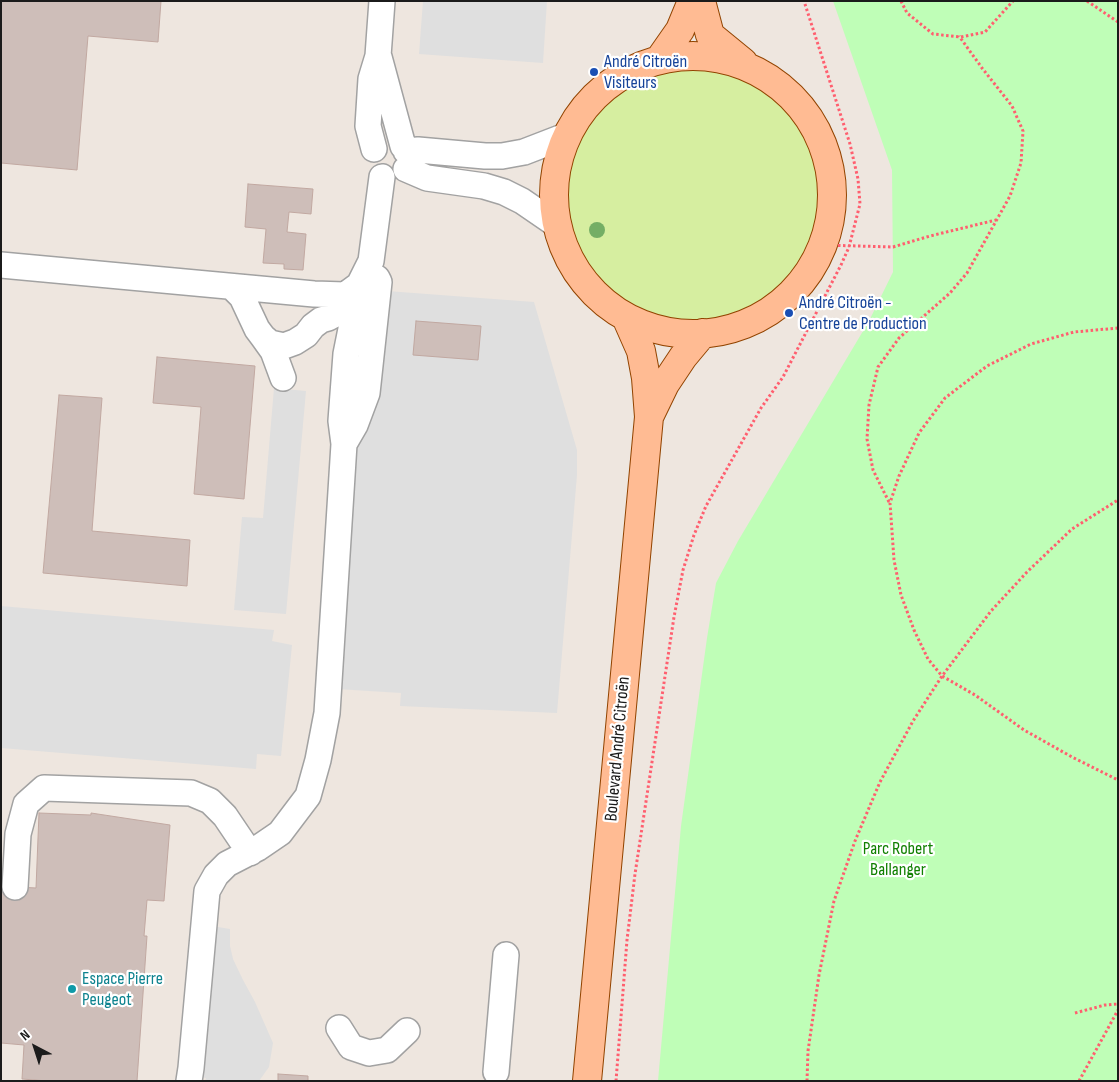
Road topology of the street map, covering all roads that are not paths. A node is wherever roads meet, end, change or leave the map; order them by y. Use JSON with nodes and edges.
{"nodes":[{"id":1,"x":382,"y":1,"type":"edge"},
{"id":2,"x":692,"y":1,"type":"edge"},
{"id":3,"x":701,"y":1,"type":"edge"},
{"id":4,"x":378,"y":56,"type":"junction"},
{"id":5,"x":659,"y":60,"type":"junction"},
{"id":6,"x":748,"y":66,"type":"junction"},
{"id":7,"x":568,"y":135,"type":"junction"},
{"id":8,"x":374,"y":149,"type":"junction"},
{"id":9,"x":405,"y":156,"type":"junction"},
{"id":10,"x":382,"y":177,"type":"junction"},
{"id":11,"x":557,"y":225,"type":"junction"},
{"id":12,"x":1,"y":264,"type":"edge"},
{"id":13,"x":366,"y":272,"type":"junction"},
{"id":14,"x":232,"y":287,"type":"junction"},
{"id":15,"x":626,"y":317,"type":"junction"},
{"id":16,"x":703,"y":333,"type":"junction"},
{"id":17,"x":649,"y":417,"type":"junction"},
{"id":18,"x":250,"y":852,"type":"junction"},
{"id":19,"x":15,"y":887,"type":"dead end"},
{"id":20,"x":506,"y":955,"type":"dead end"},
{"id":21,"x":339,"y":1028,"type":"dead end"},
{"id":22,"x":407,"y":1031,"type":"dead end"},
{"id":23,"x":496,"y":1072,"type":"dead end"},
{"id":24,"x":188,"y":1081,"type":"edge"},
{"id":25,"x":586,"y":1081,"type":"edge"}],
"edges":[{"from":1,"to":4,"type":"lane"},
{"from":2,"to":5,"type":"main road"},
{"from":3,"to":6,"type":"main road"},
{"from":4,"to":8,"type":"lane"},
{"from":4,"to":9,"type":"lane"},
{"from":5,"to":6,"type":"main road"},
{"from":5,"to":7,"type":"main road"},
{"from":6,"to":16,"type":"main road"},
{"from":7,"to":9,"type":"lane"},
{"from":7,"to":11,"type":"main road"},
{"from":8,"to":9,"type":"lane"},
{"from":8,"to":10,"type":"lane"},
{"from":9,"to":10,"type":"lane"},
{"from":9,"to":11,"type":"lane"},
{"from":10,"to":13,"type":"lane"},
{"from":11,"to":15,"type":"main road"},
{"from":12,"to":14,"type":"lane"},
{"from":13,"to":14,"type":"lane"},
{"from":13,"to":14,"type":"lane"},
{"from":13,"to":18,"type":"lane"},
{"from":15,"to":16,"type":"main road"},
{"from":15,"to":17,"type":"main road","name":"Boulevard André Citroën"},
{"from":16,"to":17,"type":"main road","name":"Boulevard André Citroën"},
{"from":17,"to":25,"type":"main road","name":"Boulevard André Citroën"},
{"from":18,"to":19,"type":"lane"},
{"from":18,"to":24,"type":"lane"},
{"from":20,"to":23,"type":"lane"},
{"from":21,"to":22,"type":"lane"}]}
